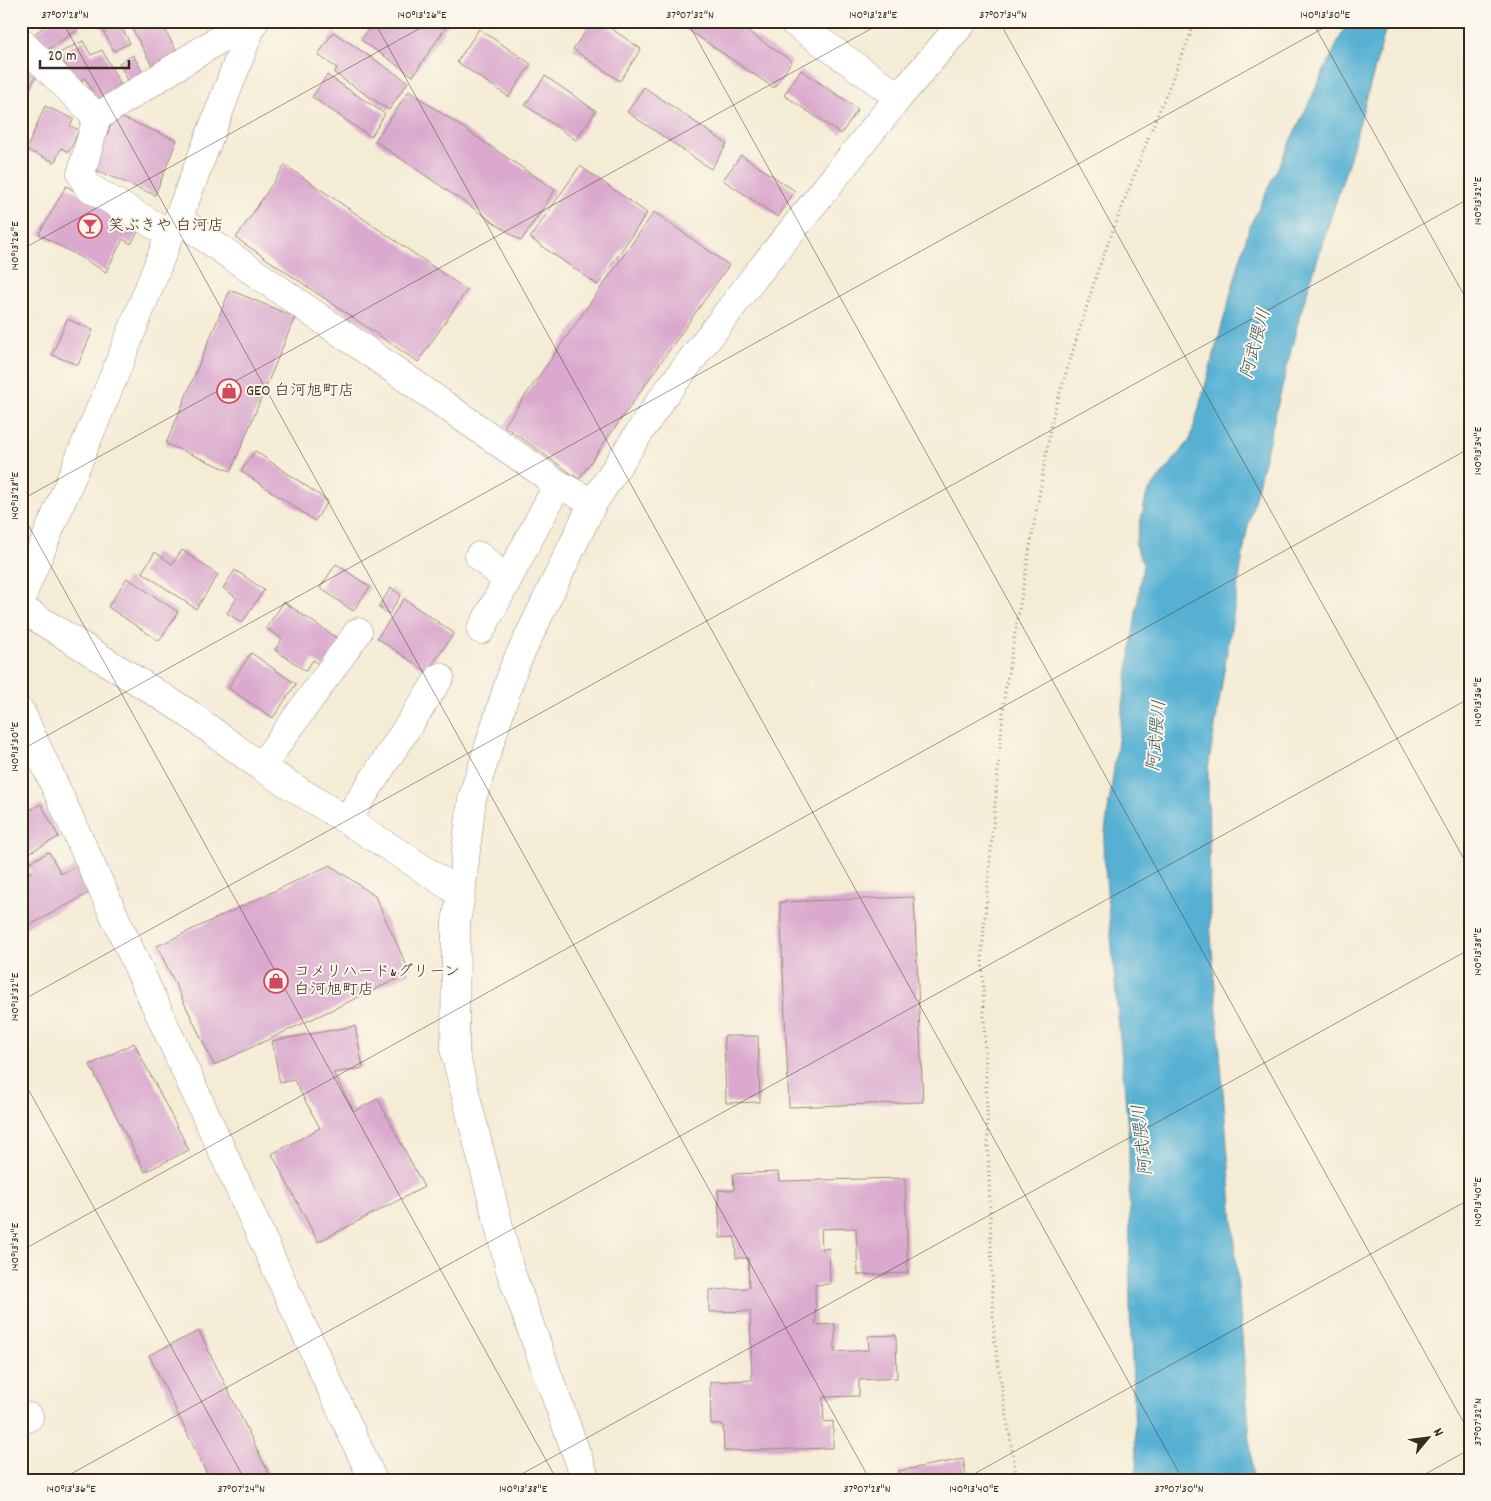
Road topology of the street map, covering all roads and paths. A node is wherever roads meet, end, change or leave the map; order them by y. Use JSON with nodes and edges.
{"nodes":[{"id":1,"x":792,"y":21,"type":"edge"},
{"id":2,"x":964,"y":21,"type":"edge"},
{"id":3,"x":1196,"y":21,"type":"edge"},
{"id":4,"x":253,"y":23,"type":"edge"},
{"id":5,"x":21,"y":42,"type":"edge"},
{"id":6,"x":899,"y":97,"type":"junction"},
{"id":7,"x":97,"y":117,"type":"junction"},
{"id":8,"x":174,"y":226,"type":"junction"},
{"id":9,"x":558,"y":484,"type":"junction"},
{"id":10,"x":593,"y":503,"type":"junction"},
{"id":11,"x":479,"y":556,"type":"dead end"},
{"id":12,"x":507,"y":580,"type":"junction"},
{"id":13,"x":21,"y":598,"type":"edge"},
{"id":14,"x":21,"y":608,"type":"edge"},
{"id":15,"x":481,"y":630,"type":"dead end"},
{"id":16,"x":358,"y":632,"type":"dead end"},
{"id":17,"x":440,"y":677,"type":"dead end"},
{"id":18,"x":21,"y":712,"type":"edge"},
{"id":19,"x":261,"y":767,"type":"junction"},
{"id":20,"x":347,"y":820,"type":"junction"},
{"id":21,"x":461,"y":894,"type":"junction"},
{"id":22,"x":1470,"y":1033,"type":"edge"},
{"id":23,"x":1470,"y":1068,"type":"edge"},
{"id":24,"x":373,"y":1480,"type":"edge"},
{"id":25,"x":586,"y":1480,"type":"edge"},
{"id":26,"x":1017,"y":1480,"type":"edge"}],
"edges":[{"from":1,"to":6,"type":"street"},
{"from":2,"to":6,"type":"street"},
{"from":3,"to":26,"type":"path"},
{"from":4,"to":7,"type":"street"},
{"from":4,"to":8,"type":"street"},
{"from":5,"to":7,"type":"street"},
{"from":6,"to":10,"type":"street"},
{"from":7,"to":8,"type":"street"},
{"from":8,"to":9,"type":"street"},
{"from":8,"to":13,"type":"street"},
{"from":9,"to":10,"type":"street"},
{"from":9,"to":12,"type":"street"},
{"from":10,"to":21,"type":"street"},
{"from":11,"to":12,"type":"street"},
{"from":12,"to":15,"type":"street"},
{"from":14,"to":19,"type":"street"},
{"from":16,"to":19,"type":"street"},
{"from":17,"to":20,"type":"street"},
{"from":18,"to":24,"type":"street"},
{"from":19,"to":20,"type":"street"},
{"from":20,"to":21,"type":"street"},
{"from":21,"to":25,"type":"street"},
{"from":22,"to":23,"type":"path"}]}
